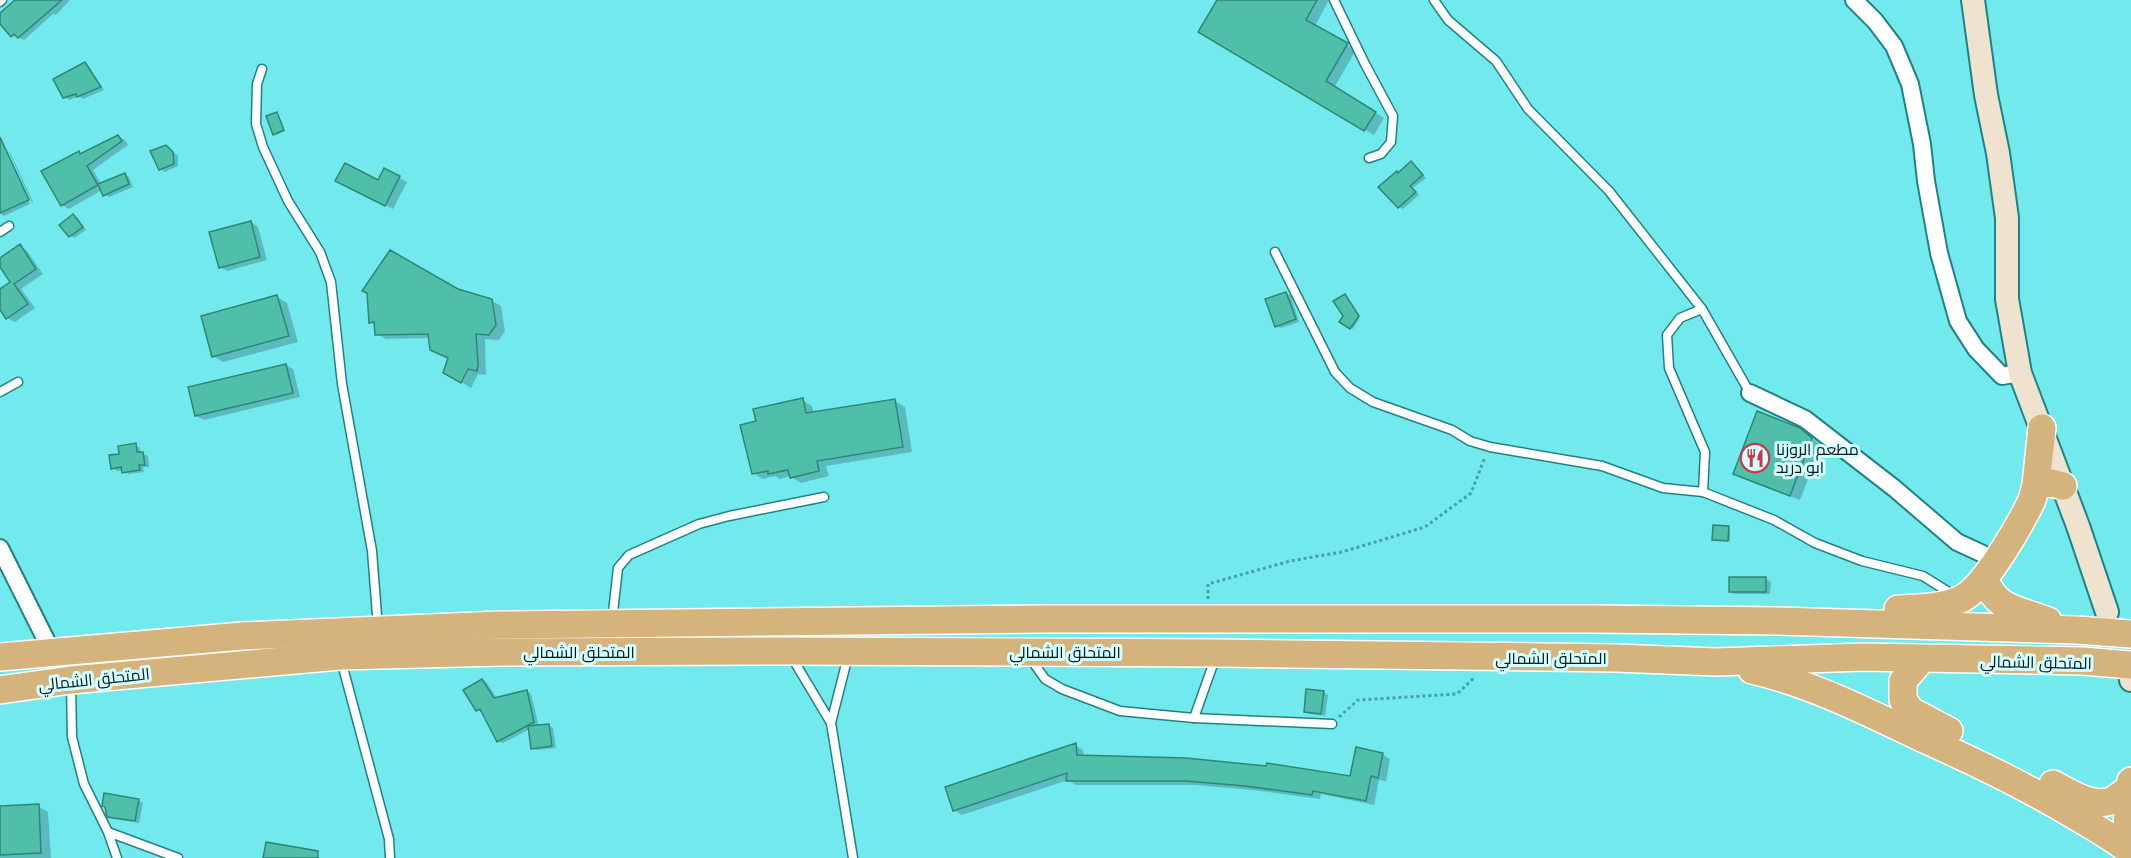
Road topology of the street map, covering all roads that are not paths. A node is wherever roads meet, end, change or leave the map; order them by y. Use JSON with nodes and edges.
{"nodes":[{"id":1,"x":1334,"y":0,"type":"edge"},
{"id":2,"x":1434,"y":0,"type":"edge"},
{"id":3,"x":1854,"y":0,"type":"edge"},
{"id":4,"x":1973,"y":0,"type":"edge"},
{"id":5,"x":262,"y":69,"type":"dead end"},
{"id":6,"x":1369,"y":158,"type":"dead end"},
{"id":7,"x":9,"y":226,"type":"dead end"},
{"id":8,"x":0,"y":232,"type":"edge"},
{"id":9,"x":1275,"y":252,"type":"dead end"},
{"id":10,"x":1702,"y":309,"type":"junction"},
{"id":11,"x":2020,"y":373,"type":"junction"},
{"id":12,"x":18,"y":382,"type":"dead end"},
{"id":13,"x":0,"y":392,"type":"edge"},
{"id":14,"x":1750,"y":393,"type":"joint"},
{"id":15,"x":2042,"y":428,"type":"junction"},
{"id":16,"x":2036,"y":485,"type":"junction"},
{"id":17,"x":2063,"y":486,"type":"junction"},
{"id":18,"x":1703,"y":492,"type":"junction"},
{"id":19,"x":824,"y":497,"type":"dead end"},
{"id":20,"x":0,"y":548,"type":"edge"},
{"id":21,"x":1990,"y":569,"type":"junction"},
{"id":22,"x":1961,"y":600,"type":"junction"},
{"id":23,"x":2107,"y":612,"type":"dead end"},
{"id":24,"x":1778,"y":621,"type":"junction"},
{"id":25,"x":612,"y":624,"type":"junction"},
{"id":26,"x":2068,"y":630,"type":"junction"},
{"id":27,"x":378,"y":631,"type":"junction"},
{"id":28,"x":2131,"y":634,"type":"edge"},
{"id":29,"x":788,"y":651,"type":"junction"},
{"id":30,"x":52,"y":652,"type":"junction"},
{"id":31,"x":849,"y":652,"type":"junction"},
{"id":32,"x":1023,"y":652,"type":"junction"},
{"id":33,"x":1218,"y":653,"type":"junction"},
{"id":34,"x":340,"y":656,"type":"junction"},
{"id":35,"x":0,"y":657,"type":"edge"},
{"id":36,"x":1921,"y":660,"type":"junction"},
{"id":37,"x":1716,"y":662,"type":"junction"},
{"id":38,"x":2131,"y":665,"type":"edge"},
{"id":39,"x":71,"y":680,"type":"junction"},
{"id":40,"x":0,"y":690,"type":"edge"},
{"id":41,"x":1194,"y":718,"type":"junction"},
{"id":42,"x":831,"y":723,"type":"junction"},
{"id":43,"x":1332,"y":724,"type":"road end"},
{"id":44,"x":2130,"y":784,"type":"edge"},
{"id":45,"x":2081,"y":798,"type":"junction"},
{"id":46,"x":108,"y":832,"type":"junction"},
{"id":47,"x":2128,"y":835,"type":"edge"},
{"id":48,"x":117,"y":858,"type":"edge"},
{"id":49,"x":178,"y":858,"type":"edge"},
{"id":50,"x":390,"y":858,"type":"edge"},
{"id":51,"x":853,"y":858,"type":"edge"}],
"edges":[{"from":1,"to":6,"type":"lane"},
{"from":2,"to":10,"type":"lane"},
{"from":3,"to":11,"type":"street"},
{"from":4,"to":11,"type":"main road"},
{"from":5,"to":27,"type":"lane"},
{"from":7,"to":8,"type":"lane"},
{"from":9,"to":18,"type":"lane"},
{"from":10,"to":14,"type":"lane"},
{"from":10,"to":18,"type":"lane"},
{"from":11,"to":15,"type":"main road"},
{"from":12,"to":13,"type":"lane"},
{"from":14,"to":21,"type":"street"},
{"from":15,"to":16,"type":"highway"},
{"from":15,"to":17,"type":"main road"},
{"from":16,"to":17,"type":"highway"},
{"from":16,"to":21,"type":"highway"},
{"from":17,"to":23,"type":"main road"},
{"from":18,"to":22,"type":"lane"},
{"from":19,"to":25,"type":"lane"},
{"from":20,"to":30,"type":"street"},
{"from":21,"to":22,"type":"highway"},
{"from":21,"to":26,"type":"highway"},
{"from":22,"to":24,"type":"highway"},
{"from":24,"to":25,"type":"highway","name":"المتحلق الشمالي"},
{"from":24,"to":26,"type":"highway","name":"المتحلق الشمالي"},
{"from":25,"to":27,"type":"highway","name":"المتحلق الشمالي"},
{"from":26,"to":28,"type":"highway","name":"المتحلق الشمالي"},
{"from":27,"to":30,"type":"highway","name":"المتحلق الشمالي"},
{"from":29,"to":31,"type":"highway","name":"المتحلق الشمالي"},
{"from":29,"to":34,"type":"highway","name":"المتحلق الشمالي"},
{"from":29,"to":42,"type":"lane"},
{"from":30,"to":35,"type":"highway","name":"المتحلق الشمالي"},
{"from":31,"to":32,"type":"highway","name":"المتحلق الشمالي"},
{"from":31,"to":42,"type":"lane"},
{"from":32,"to":33,"type":"highway","name":"المتحلق الشمالي"},
{"from":32,"to":41,"type":"lane"},
{"from":33,"to":37,"type":"highway","name":"المتحلق الشمالي"},
{"from":33,"to":41,"type":"lane"},
{"from":34,"to":39,"type":"highway","name":"المتحلق الشمالي"},
{"from":34,"to":50,"type":"lane"},
{"from":36,"to":37,"type":"highway","name":"المتحلق الشمالي"},
{"from":36,"to":38,"type":"highway","name":"المتحلق الشمالي"},
{"from":36,"to":45,"type":"highway"},
{"from":37,"to":47,"type":"highway"},
{"from":39,"to":40,"type":"highway","name":"المتحلق الشمالي"},
{"from":39,"to":46,"type":"lane"},
{"from":41,"to":43,"type":"lane"},
{"from":42,"to":51,"type":"lane"},
{"from":44,"to":45,"type":"highway"},
{"from":44,"to":47,"type":"highway"},
{"from":45,"to":47,"type":"highway"},
{"from":46,"to":48,"type":"lane"},
{"from":46,"to":49,"type":"lane"}]}
